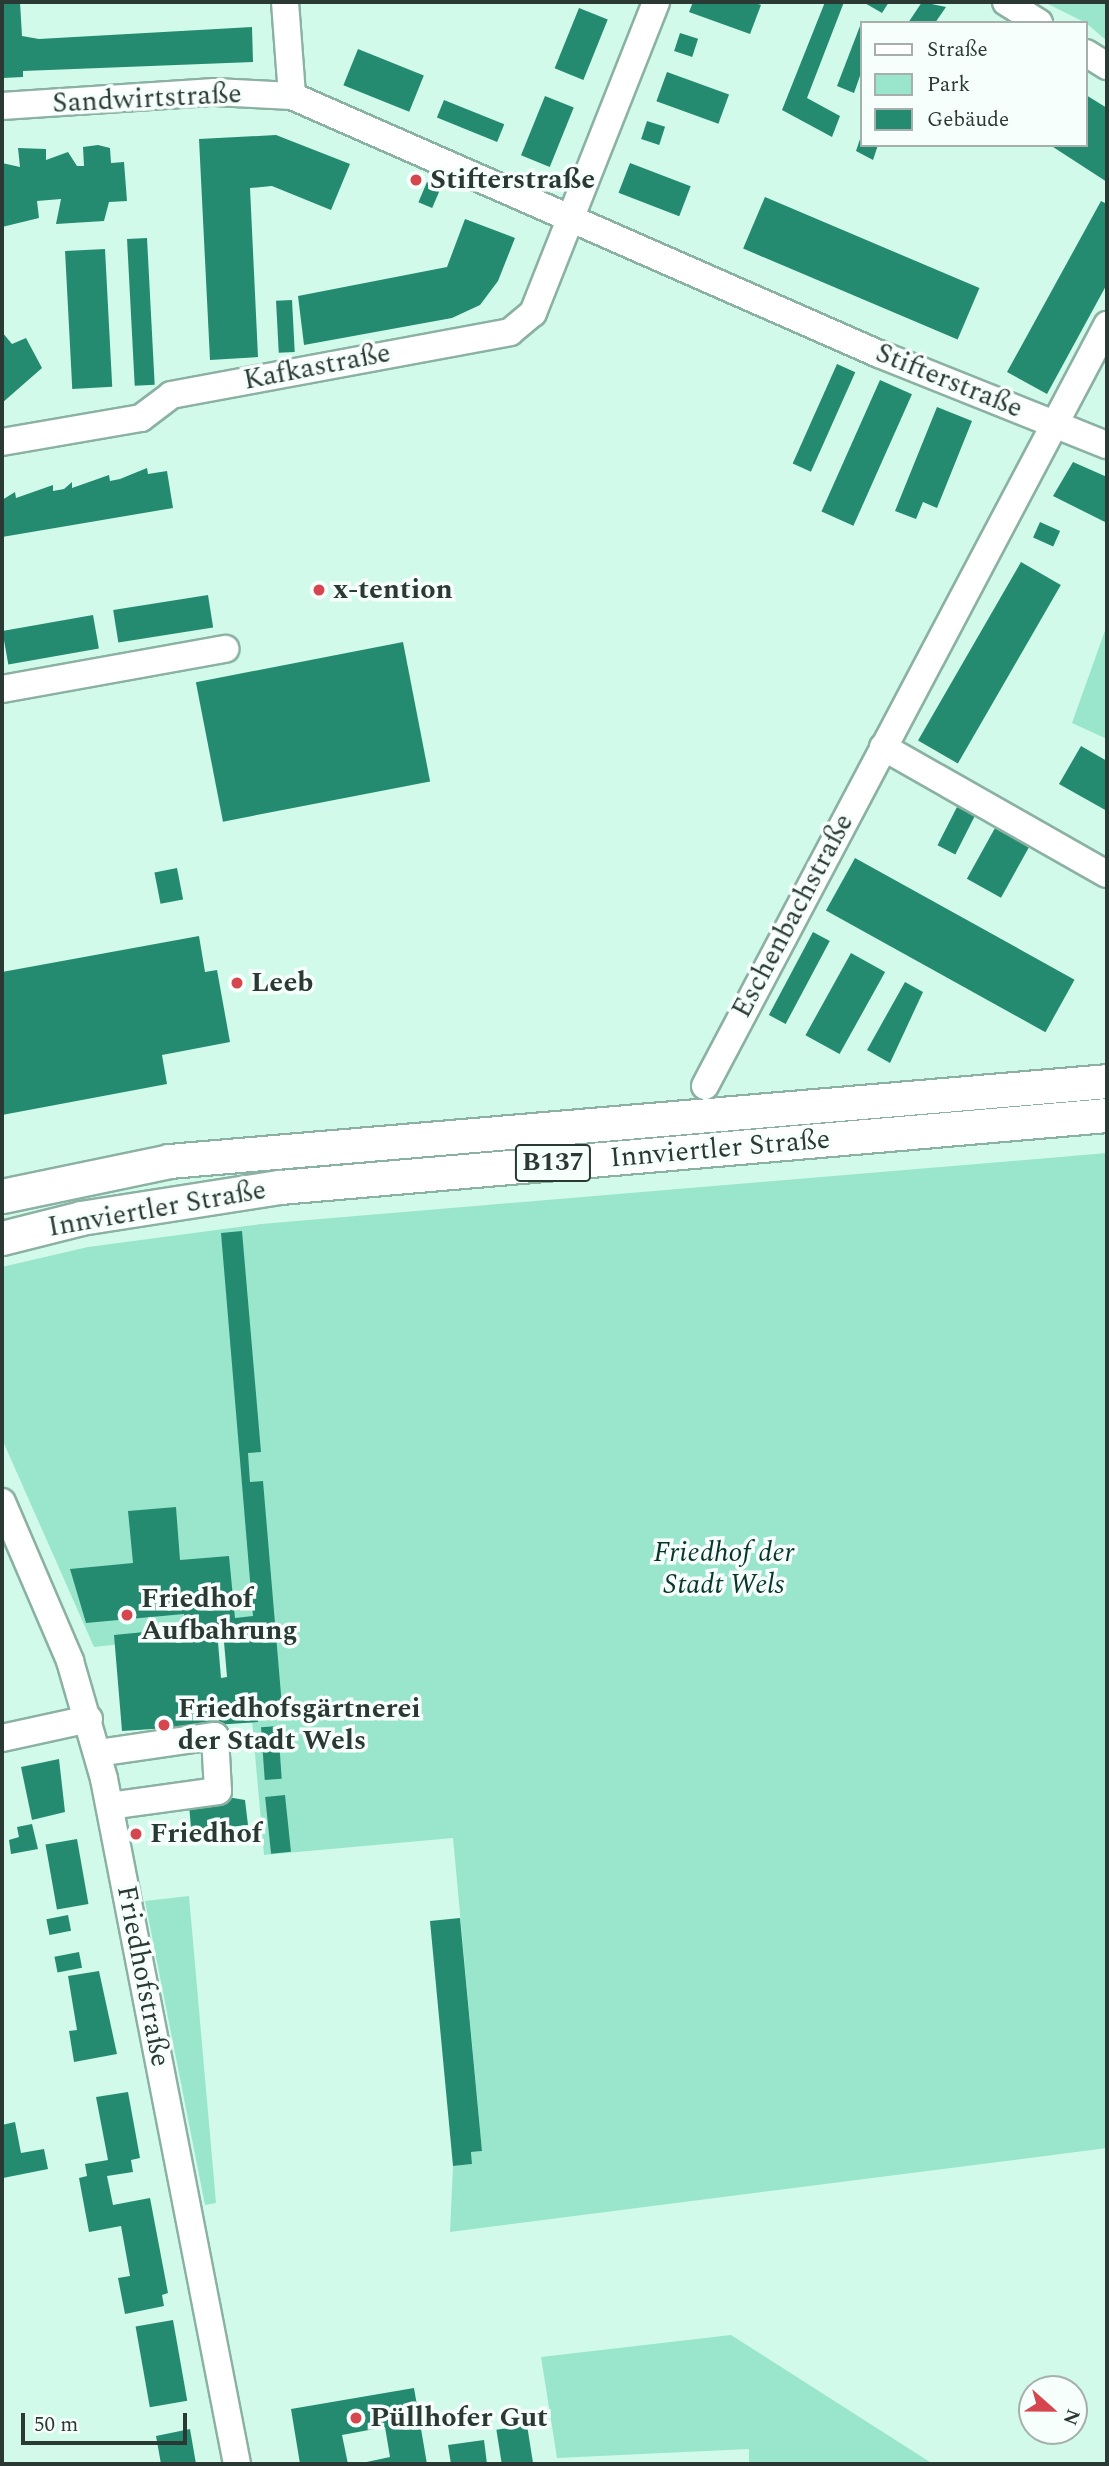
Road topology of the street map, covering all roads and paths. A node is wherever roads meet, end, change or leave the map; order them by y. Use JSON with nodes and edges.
{"nodes":[{"id":1,"x":285,"y":2,"type":"edge"},
{"id":2,"x":656,"y":2,"type":"edge"},
{"id":3,"x":1006,"y":2,"type":"edge"},
{"id":4,"x":1036,"y":21,"type":"edge"},
{"id":5,"x":1088,"y":54,"type":"edge"},
{"id":6,"x":1107,"y":66,"type":"edge"},
{"id":7,"x":292,"y":96,"type":"junction"},
{"id":8,"x":2,"y":106,"type":"edge"},
{"id":9,"x":571,"y":218,"type":"junction"},
{"id":10,"x":1107,"y":325,"type":"edge"},
{"id":11,"x":1054,"y":423,"type":"junction"},
{"id":12,"x":2,"y":442,"type":"edge"},
{"id":13,"x":1107,"y":446,"type":"edge"},
{"id":14,"x":225,"y":649,"type":"dead end"},
{"id":15,"x":2,"y":689,"type":"edge"},
{"id":16,"x":883,"y":747,"type":"junction"},
{"id":17,"x":1107,"y":874,"type":"edge"},
{"id":18,"x":1107,"y":1081,"type":"edge"},
{"id":19,"x":705,"y":1086,"type":"dead end"},
{"id":20,"x":1107,"y":1115,"type":"edge"},
{"id":21,"x":2,"y":1196,"type":"edge"},
{"id":22,"x":2,"y":1238,"type":"edge"},
{"id":23,"x":2,"y":1502,"type":"edge"},
{"id":24,"x":89,"y":1719,"type":"junction"},
{"id":25,"x":2,"y":1738,"type":"edge"},
{"id":26,"x":97,"y":1753,"type":"junction"},
{"id":27,"x":110,"y":1806,"type":"junction"},
{"id":28,"x":237,"y":2464,"type":"edge"}],
"edges":[{"from":1,"to":7,"type":"street"},
{"from":2,"to":9,"type":"street","name":"Kafkastraße"},
{"from":3,"to":4,"type":"street"},
{"from":5,"to":6,"type":"street"},
{"from":7,"to":8,"type":"street","name":"Sandwirtstraße"},
{"from":7,"to":9,"type":"street","name":"Stifterstraße"},
{"from":9,"to":11,"type":"street","name":"Stifterstraße"},
{"from":9,"to":12,"type":"street","name":"Kafkastraße"},
{"from":10,"to":11,"type":"street","name":"Eschenbachstraße"},
{"from":11,"to":13,"type":"street","name":"Stifterstraße"},
{"from":11,"to":16,"type":"street","name":"Eschenbachstraße"},
{"from":14,"to":15,"type":"street"},
{"from":16,"to":17,"type":"street"},
{"from":16,"to":19,"type":"street","name":"Eschenbachstraße"},
{"from":18,"to":21,"type":"main road","name":"Innviertler Straße","number":"B137"},
{"from":20,"to":22,"type":"main road","name":"Innviertler Straße","number":"B137"},
{"from":23,"to":24,"type":"street","name":"Friedhofstraße"},
{"from":24,"to":25,"type":"street"},
{"from":24,"to":26,"type":"street","name":"Friedhofstraße"},
{"from":26,"to":27,"type":"street","name":"Friedhofstraße"},
{"from":26,"to":27,"type":"street"},
{"from":27,"to":28,"type":"street","name":"Friedhofstraße"}]}
